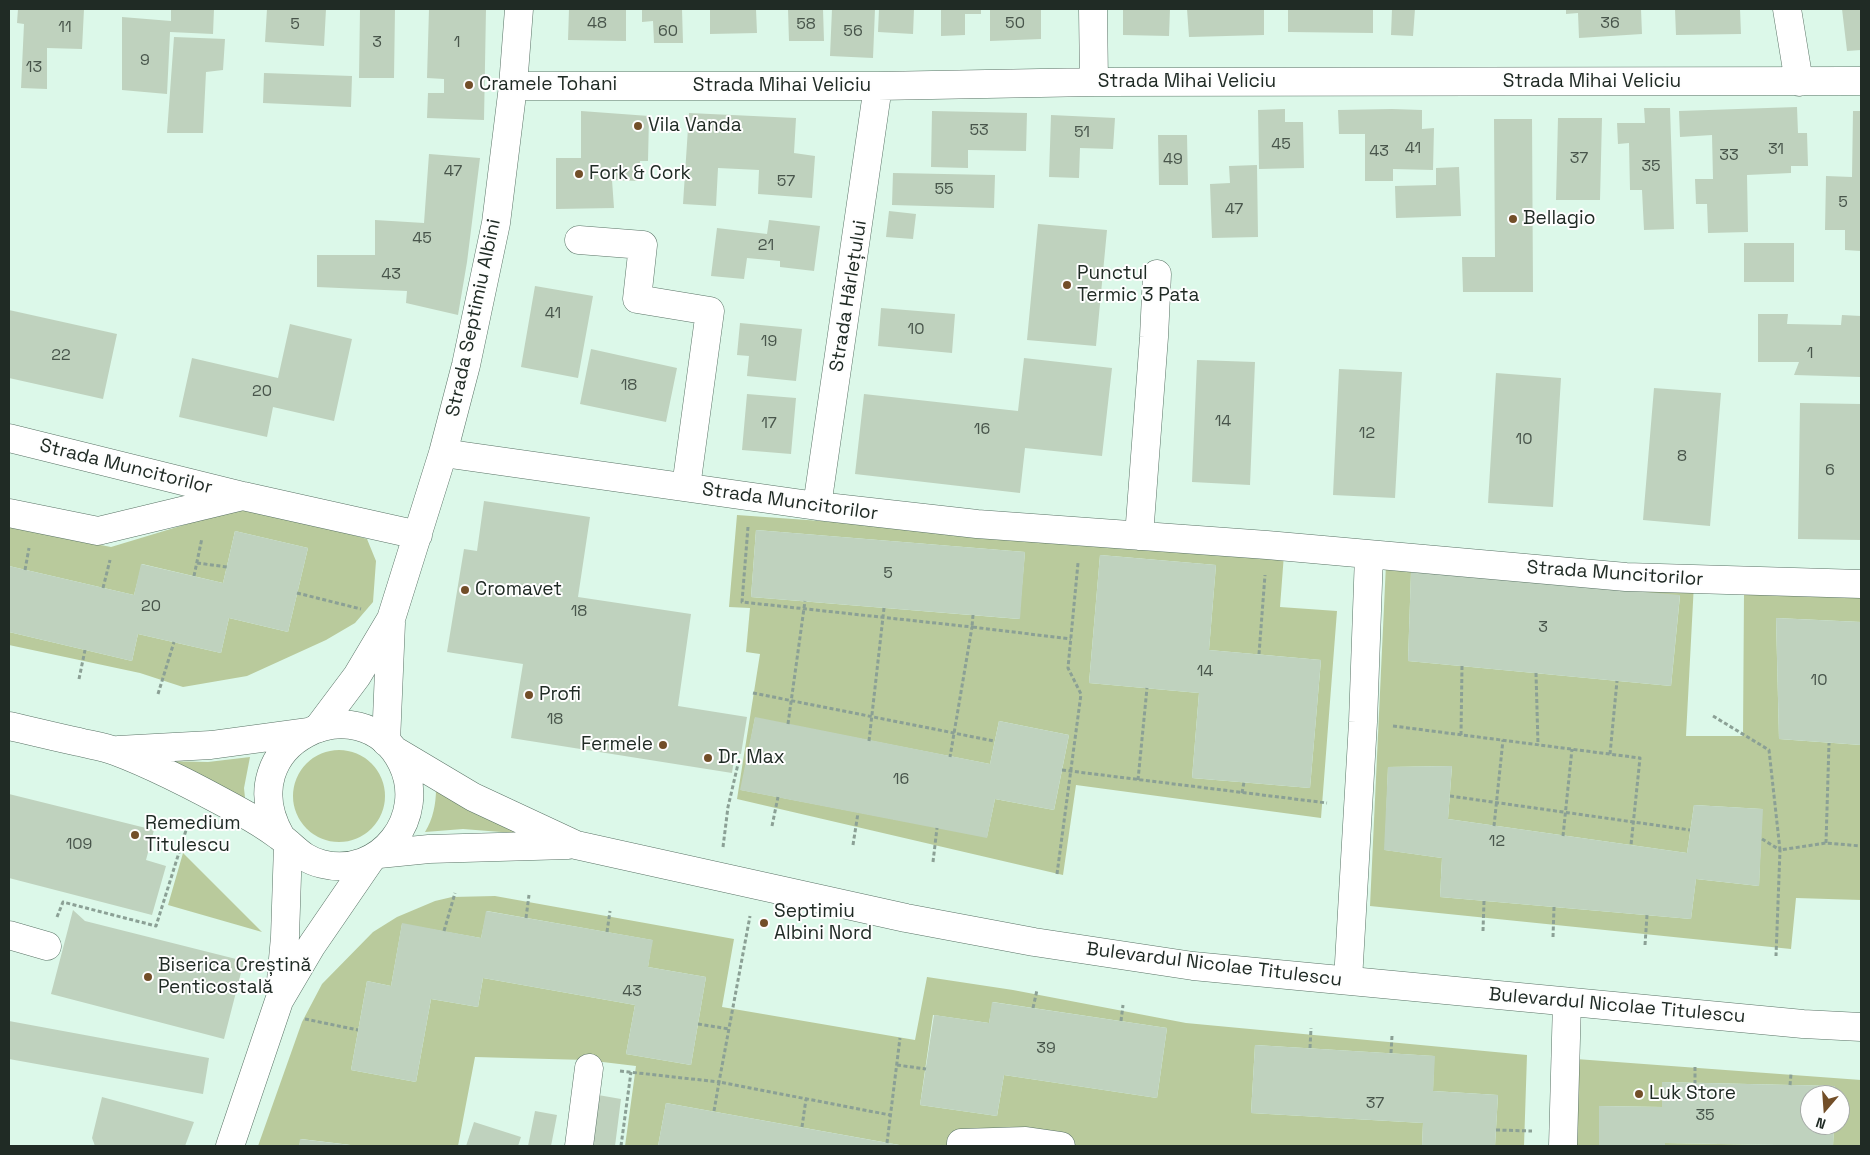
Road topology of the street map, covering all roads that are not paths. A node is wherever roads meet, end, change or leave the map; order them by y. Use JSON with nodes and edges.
{"nodes":[{"id":1,"x":519,"y":9,"type":"edge"},
{"id":2,"x":1093,"y":9,"type":"edge"},
{"id":3,"x":1787,"y":9,"type":"edge"},
{"id":4,"x":1861,"y":81,"type":"edge"},
{"id":5,"x":1094,"y":82,"type":"junction"},
{"id":6,"x":1799,"y":82,"type":"junction"},
{"id":7,"x":513,"y":86,"type":"junction"},
{"id":8,"x":878,"y":86,"type":"junction"},
{"id":9,"x":578,"y":240,"type":"dead end"},
{"id":10,"x":1157,"y":274,"type":"dead end"},
{"id":11,"x":9,"y":438,"type":"edge"},
{"id":12,"x":443,"y":453,"type":"junction"},
{"id":13,"x":686,"y":487,"type":"junction"},
{"id":14,"x":243,"y":496,"type":"junction"},
{"id":15,"x":817,"y":506,"type":"junction"},
{"id":16,"x":9,"y":513,"type":"edge"},
{"id":17,"x":418,"y":535,"type":"junction"},
{"id":18,"x":1139,"y":536,"type":"junction"},
{"id":19,"x":1369,"y":555,"type":"junction"},
{"id":20,"x":1861,"y":584,"type":"edge"},
{"id":21,"x":379,"y":615,"type":"junction"},
{"id":22,"x":9,"y":726,"type":"edge"},
{"id":23,"x":312,"y":730,"type":"junction"},
{"id":24,"x":390,"y":746,"type":"junction"},
{"id":25,"x":114,"y":750,"type":"junction"},
{"id":26,"x":284,"y":841,"type":"junction"},
{"id":27,"x":576,"y":845,"type":"junction"},
{"id":28,"x":375,"y":856,"type":"junction"},
{"id":29,"x":9,"y":935,"type":"edge"},
{"id":30,"x":47,"y":946,"type":"road end"},
{"id":31,"x":1348,"y":980,"type":"junction"},
{"id":32,"x":279,"y":1001,"type":"junction"},
{"id":33,"x":1567,"y":1002,"type":"junction"},
{"id":34,"x":1861,"y":1027,"type":"edge"},
{"id":35,"x":589,"y":1068,"type":"road end"},
{"id":36,"x":230,"y":1146,"type":"edge"},
{"id":37,"x":579,"y":1146,"type":"edge"},
{"id":38,"x":961,"y":1146,"type":"edge"},
{"id":39,"x":1061,"y":1146,"type":"edge"},
{"id":40,"x":1563,"y":1146,"type":"edge"}],
"edges":[{"from":1,"to":7,"type":"street","name":"Strada Septimiu Albini"},
{"from":2,"to":5,"type":"street"},
{"from":3,"to":6,"type":"street"},
{"from":4,"to":6,"type":"street","name":"Strada Mihai Veliciu"},
{"from":5,"to":6,"type":"street","name":"Strada Mihai Veliciu"},
{"from":5,"to":8,"type":"street","name":"Strada Mihai Veliciu"},
{"from":7,"to":8,"type":"street","name":"Strada Mihai Veliciu"},
{"from":7,"to":12,"type":"street","name":"Strada Septimiu Albini"},
{"from":8,"to":15,"type":"street","name":"Strada Hârlețului"},
{"from":9,"to":13,"type":"street"},
{"from":10,"to":18,"type":"street"},
{"from":11,"to":14,"type":"street","name":"Strada Muncitorilor"},
{"from":12,"to":13,"type":"street","name":"Strada Muncitorilor"},
{"from":12,"to":17,"type":"street","name":"Strada Septimiu Albini"},
{"from":13,"to":15,"type":"street","name":"Strada Muncitorilor"},
{"from":14,"to":16,"type":"street","name":"Strada Muncitorilor"},
{"from":14,"to":17,"type":"street","name":"Strada Muncitorilor"},
{"from":15,"to":18,"type":"street","name":"Strada Muncitorilor"},
{"from":17,"to":21,"type":"street","name":"Strada Septimiu Albini"},
{"from":18,"to":19,"type":"street","name":"Strada Muncitorilor"},
{"from":19,"to":20,"type":"street","name":"Strada Muncitorilor"},
{"from":19,"to":31,"type":"street"},
{"from":21,"to":23,"type":"street","name":"Strada Septimiu Albini"},
{"from":21,"to":24,"type":"street","name":"Strada Septimiu Albini"},
{"from":22,"to":25,"type":"street"},
{"from":23,"to":24,"type":"street"},
{"from":23,"to":25,"type":"street"},
{"from":23,"to":26,"type":"street"},
{"from":24,"to":27,"type":"street","name":"Bulevardul Nicolae Titulescu"},
{"from":24,"to":28,"type":"street"},
{"from":25,"to":26,"type":"street"},
{"from":26,"to":28,"type":"street"},
{"from":26,"to":32,"type":"street"},
{"from":27,"to":28,"type":"street","name":"Bulevardul Nicolae Titulescu"},
{"from":27,"to":31,"type":"street","name":"Bulevardul Nicolae Titulescu"},
{"from":28,"to":32,"type":"street"},
{"from":29,"to":30,"type":"street"},
{"from":31,"to":33,"type":"street","name":"Bulevardul Nicolae Titulescu"},
{"from":32,"to":36,"type":"street"},
{"from":33,"to":34,"type":"street","name":"Bulevardul Nicolae Titulescu"},
{"from":33,"to":40,"type":"street"},
{"from":35,"to":37,"type":"street"},
{"from":38,"to":39,"type":"street"}]}
